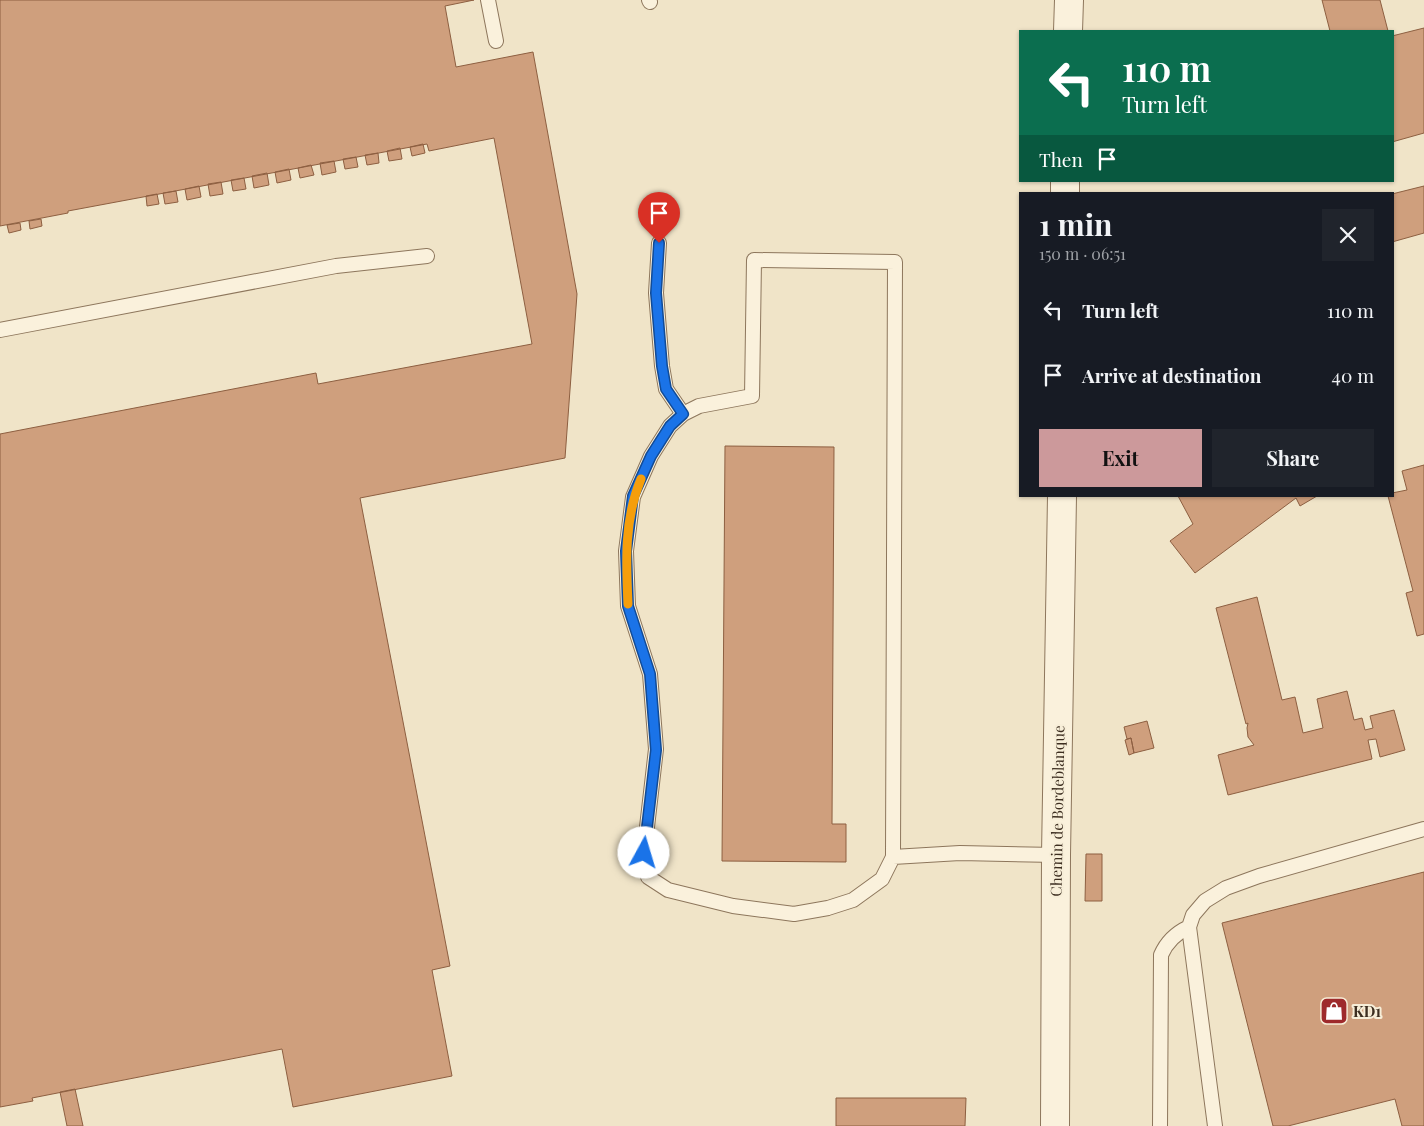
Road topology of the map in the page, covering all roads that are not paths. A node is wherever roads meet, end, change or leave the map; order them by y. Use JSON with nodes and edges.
{"nodes":[{"id":1,"x":488,"y":0,"type":"edge"},
{"id":2,"x":1069,"y":0,"type":"edge"},
{"id":3,"x":1068,"y":30,"type":"edge"},
{"id":4,"x":496,"y":41,"type":"dead end"},
{"id":5,"x":659,"y":243,"type":"dead end"},
{"id":6,"x":427,"y":256,"type":"dead end"},
{"id":7,"x":0,"y":330,"type":"edge"},
{"id":8,"x":683,"y":414,"type":"junction"},
{"id":9,"x":1062,"y":497,"type":"edge"},
{"id":10,"x":1424,"y":829,"type":"edge"},
{"id":11,"x":1056,"y":855,"type":"junction"},
{"id":12,"x":893,"y":858,"type":"junction"},
{"id":13,"x":1189,"y":928,"type":"junction"},
{"id":14,"x":1055,"y":1126,"type":"edge"},
{"id":15,"x":1160,"y":1126,"type":"edge"},
{"id":16,"x":1215,"y":1126,"type":"edge"}],
"edges":[{"from":1,"to":4,"type":"lane"},
{"from":2,"to":3,"type":"street"},
{"from":5,"to":8,"type":"lane"},
{"from":6,"to":7,"type":"lane"},
{"from":8,"to":12,"type":"lane"},
{"from":8,"to":12,"type":"lane"},
{"from":9,"to":11,"type":"street","name":"Chemin de Bordeblanque"},
{"from":10,"to":13,"type":"lane"},
{"from":11,"to":12,"type":"lane"},
{"from":11,"to":14,"type":"street","name":"Chemin de Bordeblanque"},
{"from":13,"to":15,"type":"lane"},
{"from":13,"to":16,"type":"lane"}]}
